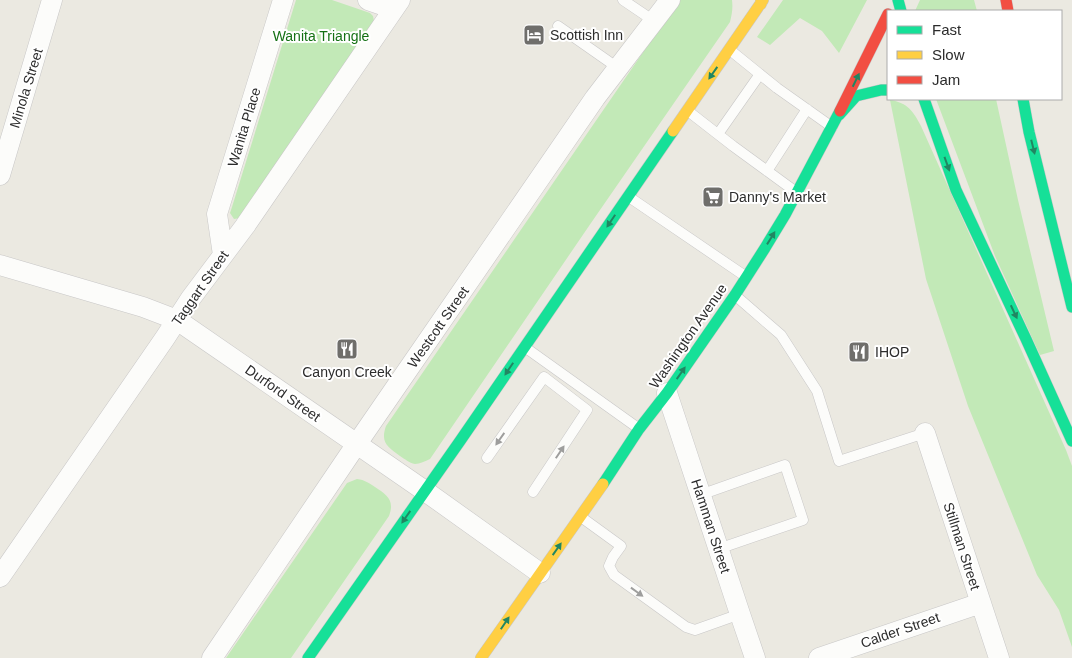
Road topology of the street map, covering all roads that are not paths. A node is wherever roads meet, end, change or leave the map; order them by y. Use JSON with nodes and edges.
{"nodes":[{"id":1,"x":52,"y":0,"type":"edge"},
{"id":2,"x":283,"y":0,"type":"edge"},
{"id":3,"x":368,"y":0,"type":"edge"},
{"id":4,"x":623,"y":0,"type":"edge"},
{"id":5,"x":670,"y":0,"type":"edge"},
{"id":6,"x":760,"y":1,"type":"edge"},
{"id":7,"x":397,"y":5,"type":"edge"},
{"id":8,"x":887,"y":16,"type":"edge"},
{"id":9,"x":654,"y":21,"type":"junction"},
{"id":10,"x":558,"y":26,"type":"dead end"},
{"id":11,"x":729,"y":50,"type":"junction"},
{"id":12,"x":618,"y":68,"type":"junction"},
{"id":13,"x":760,"y":74,"type":"junction"},
{"id":14,"x":887,"y":90,"type":"edge"},
{"id":15,"x":914,"y":100,"type":"edge"},
{"id":16,"x":924,"y":100,"type":"edge"},
{"id":17,"x":1023,"y":100,"type":"edge"},
{"id":18,"x":807,"y":109,"type":"junction"},
{"id":19,"x":687,"y":111,"type":"junction"},
{"id":20,"x":839,"y":115,"type":"junction"},
{"id":21,"x":930,"y":118,"type":"junction"},
{"id":22,"x":832,"y":128,"type":"junction"},
{"id":23,"x":718,"y":134,"type":"junction"},
{"id":24,"x":767,"y":170,"type":"junction"},
{"id":25,"x":0,"y":175,"type":"edge"},
{"id":26,"x":798,"y":193,"type":"junction"},
{"id":27,"x":628,"y":196,"type":"junction"},
{"id":28,"x":223,"y":255,"type":"junction"},
{"id":29,"x":0,"y":265,"type":"edge"},
{"id":30,"x":747,"y":278,"type":"junction"},
{"id":31,"x":735,"y":296,"type":"junction"},
{"id":32,"x":1072,"y":307,"type":"edge"},
{"id":33,"x":177,"y":320,"type":"junction"},
{"id":34,"x":524,"y":347,"type":"junction"},
{"id":35,"x":667,"y":394,"type":"junction"},
{"id":36,"x":639,"y":429,"type":"junction"},
{"id":37,"x":925,"y":433,"type":"joint"},
{"id":38,"x":1072,"y":442,"type":"edge"},
{"id":39,"x":356,"y":445,"type":"junction"},
{"id":40,"x":486,"y":458,"type":"dead end"},
{"id":41,"x":425,"y":491,"type":"junction"},
{"id":42,"x":532,"y":492,"type":"dead end"},
{"id":43,"x":700,"y":494,"type":"junction"},
{"id":44,"x":581,"y":516,"type":"junction"},
{"id":45,"x":718,"y":549,"type":"junction"},
{"id":46,"x":540,"y":573,"type":"junction"},
{"id":47,"x":0,"y":577,"type":"edge"},
{"id":48,"x":981,"y":603,"type":"junction"},
{"id":49,"x":740,"y":614,"type":"junction"},
{"id":50,"x":212,"y":658,"type":"edge"},
{"id":51,"x":308,"y":658,"type":"edge"},
{"id":52,"x":482,"y":658,"type":"edge"},
{"id":53,"x":755,"y":658,"type":"edge"},
{"id":54,"x":819,"y":658,"type":"edge"},
{"id":55,"x":999,"y":658,"type":"edge"}],
"edges":[{"from":1,"to":25,"type":"street","name":"Minola Street"},
{"from":2,"to":28,"type":"street","name":"Wanita Place"},
{"from":3,"to":7,"type":"street"},
{"from":4,"to":9,"type":"lane"},
{"from":5,"to":9,"type":"street","name":"Westcott Street"},
{"from":6,"to":11,"type":"main road"},
{"from":7,"to":28,"type":"street","name":"Taggart Street"},
{"from":20,"to":8,"type":"main road","name":"Washington Avenue","one_way":true},
{"from":9,"to":12,"type":"street","name":"Westcott Street"},
{"from":10,"to":12,"type":"lane"},
{"from":11,"to":13,"type":"lane"},
{"from":11,"to":19,"type":"main road","one_way":true},
{"from":12,"to":39,"type":"street","name":"Westcott Street"},
{"from":13,"to":18,"type":"lane"},
{"from":13,"to":23,"type":"lane"},
{"from":14,"to":20,"type":"main road"},
{"from":15,"to":21,"type":"main road"},
{"from":16,"to":21,"type":"main road"},
{"from":17,"to":32,"type":"main road","one_way":true},
{"from":18,"to":22,"type":"lane"},
{"from":18,"to":24,"type":"lane"},
{"from":19,"to":23,"type":"lane"},
{"from":19,"to":27,"type":"main road"},
{"from":20,"to":22,"type":"main road","name":"Washington Avenue"},
{"from":21,"to":38,"type":"main road","one_way":true},
{"from":22,"to":26,"type":"main road","name":"Washington Avenue"},
{"from":23,"to":24,"type":"lane"},
{"from":24,"to":26,"type":"lane"},
{"from":30,"to":26,"type":"main road","name":"Washington Avenue","one_way":true},
{"from":27,"to":30,"type":"lane"},
{"from":27,"to":34,"type":"main road","one_way":true},
{"from":28,"to":33,"type":"street","name":"Taggart Street"},
{"from":29,"to":33,"type":"street","name":"Durford Street"},
{"from":30,"to":31,"type":"main road","name":"Washington Avenue"},
{"from":35,"to":31,"type":"main road","name":"Washington Avenue","one_way":true},
{"from":31,"to":37,"type":"lane"},
{"from":33,"to":39,"type":"street","name":"Durford Street"},
{"from":33,"to":47,"type":"street","name":"Taggart Street"},
{"from":34,"to":36,"type":"lane"},
{"from":34,"to":41,"type":"main road","one_way":true},
{"from":35,"to":36,"type":"main road","name":"Washington Avenue"},
{"from":35,"to":43,"type":"street","name":"Hamman Street"},
{"from":36,"to":44,"type":"main road","name":"Washington Avenue"},
{"from":37,"to":48,"type":"street","name":"Stillman Street"},
{"from":39,"to":41,"type":"street","name":"Durford Street"},
{"from":39,"to":50,"type":"street","name":"Westcott Street"},
{"from":42,"to":40,"type":"lane","one_way":true},
{"from":41,"to":46,"type":"street","name":"Durford Street"},
{"from":41,"to":51,"type":"main road","one_way":true},
{"from":43,"to":45,"type":"street","name":"Hamman Street"},
{"from":43,"to":45,"type":"lane"},
{"from":46,"to":44,"type":"main road","name":"Washington Avenue","one_way":true},
{"from":44,"to":49,"type":"lane","one_way":true},
{"from":45,"to":49,"type":"street","name":"Hamman Street"},
{"from":52,"to":46,"type":"main road","name":"Washington Avenue","one_way":true},
{"from":48,"to":54,"type":"street","name":"Calder Street"},
{"from":48,"to":55,"type":"street","name":"Stillman Street"},
{"from":49,"to":53,"type":"street","name":"Hamman Street"}]}
